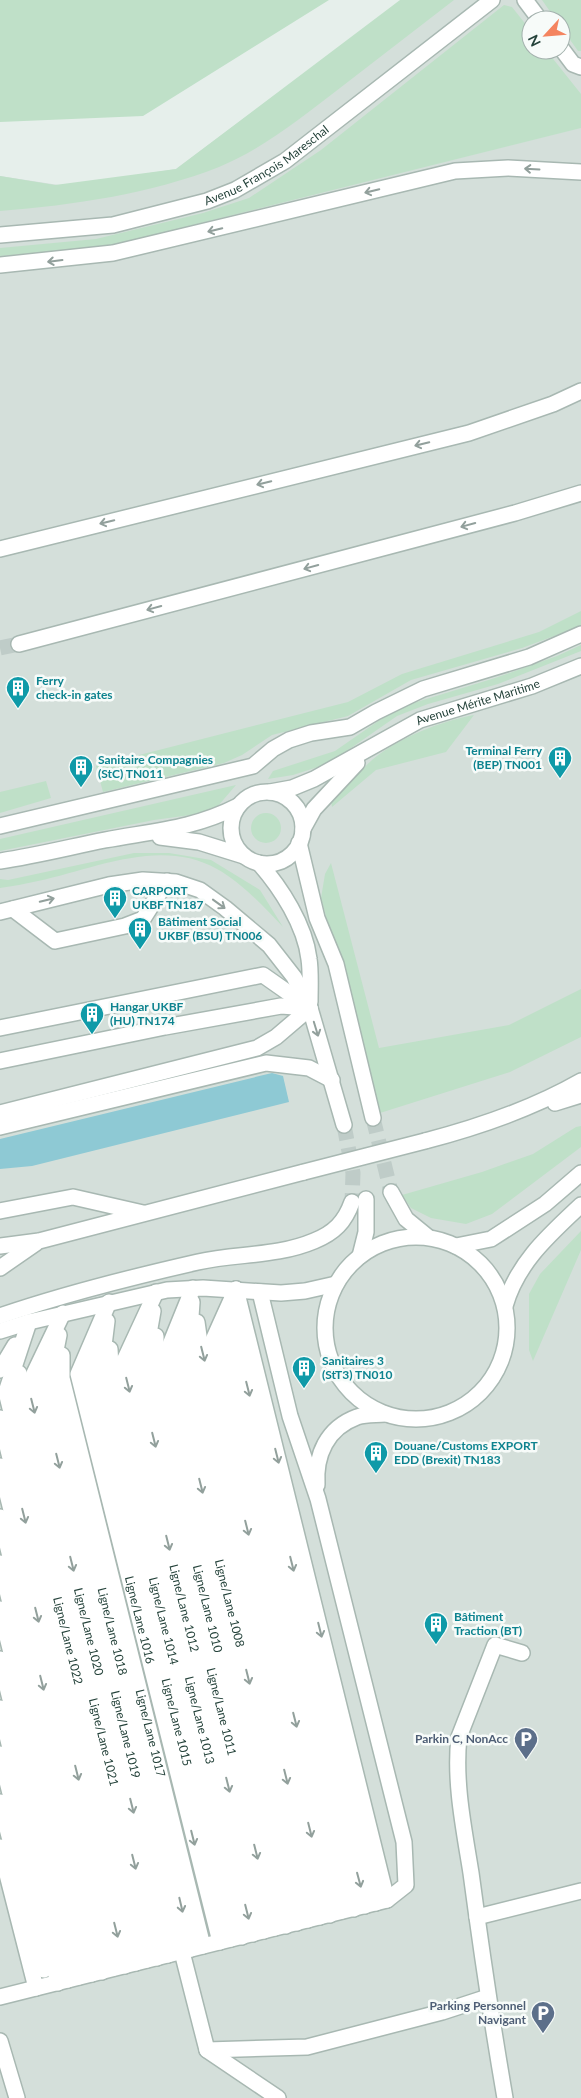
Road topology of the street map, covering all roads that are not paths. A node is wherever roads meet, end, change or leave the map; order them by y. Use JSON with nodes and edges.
{"nodes":[{"id":1,"x":492,"y":0,"type":"edge"},
{"id":2,"x":524,"y":0,"type":"edge"},
{"id":3,"x":532,"y":10,"type":"edge"},
{"id":4,"x":570,"y":60,"type":"edge"},
{"id":5,"x":581,"y":67,"type":"edge"},
{"id":6,"x":581,"y":172,"type":"edge"},
{"id":7,"x":0,"y":235,"type":"edge"},
{"id":8,"x":0,"y":265,"type":"edge"},
{"id":9,"x":581,"y":391,"type":"edge"},
{"id":10,"x":581,"y":493,"type":"edge"},
{"id":11,"x":0,"y":548,"type":"edge"},
{"id":12,"x":581,"y":634,"type":"edge"},
{"id":13,"x":19,"y":644,"type":"tunnel mouth"},
{"id":14,"x":581,"y":666,"type":"edge"},
{"id":15,"x":377,"y":744,"type":"junction"},
{"id":16,"x":253,"y":766,"type":"junction"},
{"id":17,"x":264,"y":793,"type":"junction"},
{"id":18,"x":238,"y":806,"type":"junction"},
{"id":19,"x":0,"y":826,"type":"edge"},
{"id":20,"x":141,"y":835,"type":"junction"},
{"id":21,"x":301,"y":836,"type":"junction"},
{"id":22,"x":245,"y":856,"type":"junction"},
{"id":23,"x":0,"y":862,"type":"edge"},
{"id":24,"x":259,"y":863,"type":"junction"},
{"id":25,"x":166,"y":881,"type":"junction"},
{"id":26,"x":6,"y":910,"type":"edge"},
{"id":27,"x":310,"y":1008,"type":"junction"},
{"id":28,"x":0,"y":1028,"type":"edge"},
{"id":29,"x":0,"y":1061,"type":"edge"},
{"id":30,"x":332,"y":1080,"type":"junction"},
{"id":31,"x":581,"y":1080,"type":"edge"},
{"id":32,"x":581,"y":1095,"type":"edge"},
{"id":33,"x":0,"y":1113,"type":"edge"},
{"id":34,"x":373,"y":1118,"type":"tunnel mouth"},
{"id":35,"x":501,"y":1118,"type":"junction"},
{"id":36,"x":344,"y":1125,"type":"tunnel mouth"},
{"id":37,"x":0,"y":1127,"type":"edge"},
{"id":38,"x":581,"y":1173,"type":"edge"},
{"id":39,"x":390,"y":1192,"type":"tunnel mouth"},
{"id":40,"x":581,"y":1206,"type":"edge"},
{"id":41,"x":0,"y":1211,"type":"edge"},
{"id":42,"x":146,"y":1213,"type":"junction"},
{"id":43,"x":428,"y":1237,"type":"junction"},
{"id":44,"x":40,"y":1241,"type":"junction"},
{"id":45,"x":0,"y":1246,"type":"edge"},
{"id":46,"x":456,"y":1246,"type":"junction"},
{"id":47,"x":360,"y":1256,"type":"junction"},
{"id":48,"x":0,"y":1268,"type":"edge"},
{"id":49,"x":336,"y":1284,"type":"junction"},
{"id":50,"x":193,"y":1288,"type":"junction"},
{"id":51,"x":236,"y":1289,"type":"junction"},
{"id":52,"x":156,"y":1292,"type":"junction"},
{"id":53,"x":260,"y":1292,"type":"junction"},
{"id":54,"x":109,"y":1302,"type":"junction"},
{"id":55,"x":505,"y":1306,"type":"junction"},
{"id":56,"x":63,"y":1313,"type":"junction"},
{"id":57,"x":0,"y":1316,"type":"edge"},
{"id":58,"x":29,"y":1322,"type":"junction"},
{"id":59,"x":0,"y":1331,"type":"edge"},
{"id":60,"x":0,"y":1370,"type":"edge"},
{"id":61,"x":0,"y":1383,"type":"edge"},
{"id":62,"x":385,"y":1414,"type":"junction"},
{"id":63,"x":0,"y":1418,"type":"edge"},
{"id":64,"x":0,"y":1466,"type":"edge"},
{"id":65,"x":318,"y":1499,"type":"junction"},
{"id":66,"x":0,"y":1517,"type":"edge"},
{"id":67,"x":0,"y":1563,"type":"edge"},
{"id":68,"x":0,"y":1609,"type":"edge"},
{"id":69,"x":522,"y":1653,"type":"dead end"},
{"id":70,"x":0,"y":1659,"type":"edge"},
{"id":71,"x":0,"y":1708,"type":"edge"},
{"id":72,"x":0,"y":1754,"type":"edge"},
{"id":73,"x":0,"y":1802,"type":"edge"},
{"id":74,"x":0,"y":1847,"type":"edge"},
{"id":75,"x":581,"y":1891,"type":"edge"},
{"id":76,"x":477,"y":1917,"type":"junction"},
{"id":77,"x":303,"y":1921,"type":"junction"},
{"id":78,"x":123,"y":1966,"type":"junction"},
{"id":79,"x":0,"y":1997,"type":"edge"},
{"id":80,"x":488,"y":1997,"type":"junction"},
{"id":81,"x":0,"y":2041,"type":"edge"},
{"id":82,"x":207,"y":2050,"type":"junction"},
{"id":83,"x":17,"y":2098,"type":"edge"},
{"id":84,"x":278,"y":2098,"type":"edge"},
{"id":85,"x":505,"y":2098,"type":"edge"}],
"edges":[{"from":1,"to":7,"type":"street","name":"Avenue François Mareschal"},
{"from":2,"to":3,"type":"street"},
{"from":4,"to":5,"type":"street"},
{"from":6,"to":8,"type":"street","one_way":true},
{"from":9,"to":11,"type":"street","one_way":true},
{"from":10,"to":13,"type":"street","one_way":true},
{"from":12,"to":16,"type":"street"},
{"from":14,"to":15,"type":"street","name":"Avenue Mérite Maritime"},
{"from":15,"to":17,"type":"street","name":"Avenue Mérite Maritime"},
{"from":15,"to":21,"type":"street","name":"Avenue Mérite Maritime"},
{"from":16,"to":17,"type":"street"},
{"from":16,"to":19,"type":"street"},
{"from":17,"to":18,"type":"street"},
{"from":17,"to":21,"type":"street"},
{"from":18,"to":20,"type":"street"},
{"from":18,"to":22,"type":"street"},
{"from":20,"to":22,"type":"street"},
{"from":20,"to":23,"type":"street"},
{"from":21,"to":24,"type":"street"},
{"from":21,"to":34,"type":"street"},
{"from":22,"to":24,"type":"street"},
{"from":24,"to":27,"type":"street"},
{"from":26,"to":25,"type":"street","one_way":true},
{"from":25,"to":26,"type":"street"},
{"from":25,"to":27,"type":"street","one_way":true},
{"from":27,"to":28,"type":"street"},
{"from":27,"to":29,"type":"street"},
{"from":27,"to":30,"type":"street","one_way":true},
{"from":27,"to":33,"type":"street"},
{"from":30,"to":36,"type":"street"},
{"from":30,"to":37,"type":"street"},
{"from":31,"to":35,"type":"street"},
{"from":32,"to":35,"type":"street"},
{"from":35,"to":42,"type":"street","bridge":true},
{"from":38,"to":46,"type":"street"},
{"from":39,"to":43,"type":"street"},
{"from":40,"to":55,"type":"street"},
{"from":41,"to":42,"type":"street"},
{"from":42,"to":44,"type":"street"},
{"from":43,"to":46,"type":"street"},
{"from":43,"to":47,"type":"street"},
{"from":44,"to":45,"type":"street"},
{"from":44,"to":48,"type":"street"},
{"from":46,"to":55,"type":"street"},
{"from":47,"to":49,"type":"street"},
{"from":47,"to":57,"type":"street"},
{"from":49,"to":53,"type":"street"},
{"from":49,"to":62,"type":"street"},
{"from":50,"to":51,"type":"street"},
{"from":50,"to":52,"type":"street"},
{"from":50,"to":77,"type":"street","one_way":true},
{"from":50,"to":77,"type":"street","one_way":true},
{"from":51,"to":53,"type":"street"},
{"from":51,"to":77,"type":"street","one_way":true},
{"from":51,"to":77,"type":"street","one_way":true},
{"from":52,"to":54,"type":"street"},
{"from":52,"to":77,"type":"street","one_way":true},
{"from":52,"to":77,"type":"street","name":"Ligne/Lane 1011","one_way":true},
{"from":53,"to":65,"type":"street"},
{"from":54,"to":56,"type":"street"},
{"from":54,"to":77,"type":"street","name":"Ligne/Lane 1013","one_way":true},
{"from":54,"to":77,"type":"street","name":"Ligne/Lane 1015","one_way":true},
{"from":55,"to":62,"type":"street"},
{"from":56,"to":58,"type":"street"},
{"from":56,"to":78,"type":"street","name":"Ligne/Lane 1017","one_way":true},
{"from":56,"to":78,"type":"street","name":"Ligne/Lane 1019","one_way":true},
{"from":58,"to":59,"type":"street"},
{"from":58,"to":60,"type":"street"},
{"from":58,"to":61,"type":"street"},
{"from":58,"to":78,"type":"street","name":"Ligne/Lane 1021","one_way":true},
{"from":62,"to":65,"type":"street"},
{"from":63,"to":78,"type":"street","one_way":true},
{"from":64,"to":78,"type":"street","one_way":true},
{"from":65,"to":77,"type":"street"},
{"from":66,"to":78,"type":"street","one_way":true},
{"from":67,"to":78,"type":"street"},
{"from":68,"to":78,"type":"street"},
{"from":69,"to":76,"type":"street"},
{"from":70,"to":78,"type":"street"},
{"from":71,"to":78,"type":"street"},
{"from":72,"to":78,"type":"street"},
{"from":73,"to":78,"type":"street"},
{"from":74,"to":78,"type":"street"},
{"from":75,"to":76,"type":"street"},
{"from":76,"to":80,"type":"street"},
{"from":77,"to":78,"type":"street"},
{"from":78,"to":79,"type":"street"},
{"from":78,"to":82,"type":"street"},
{"from":80,"to":82,"type":"street"},
{"from":80,"to":85,"type":"street"},
{"from":81,"to":83,"type":"street"},
{"from":82,"to":84,"type":"street"}]}
